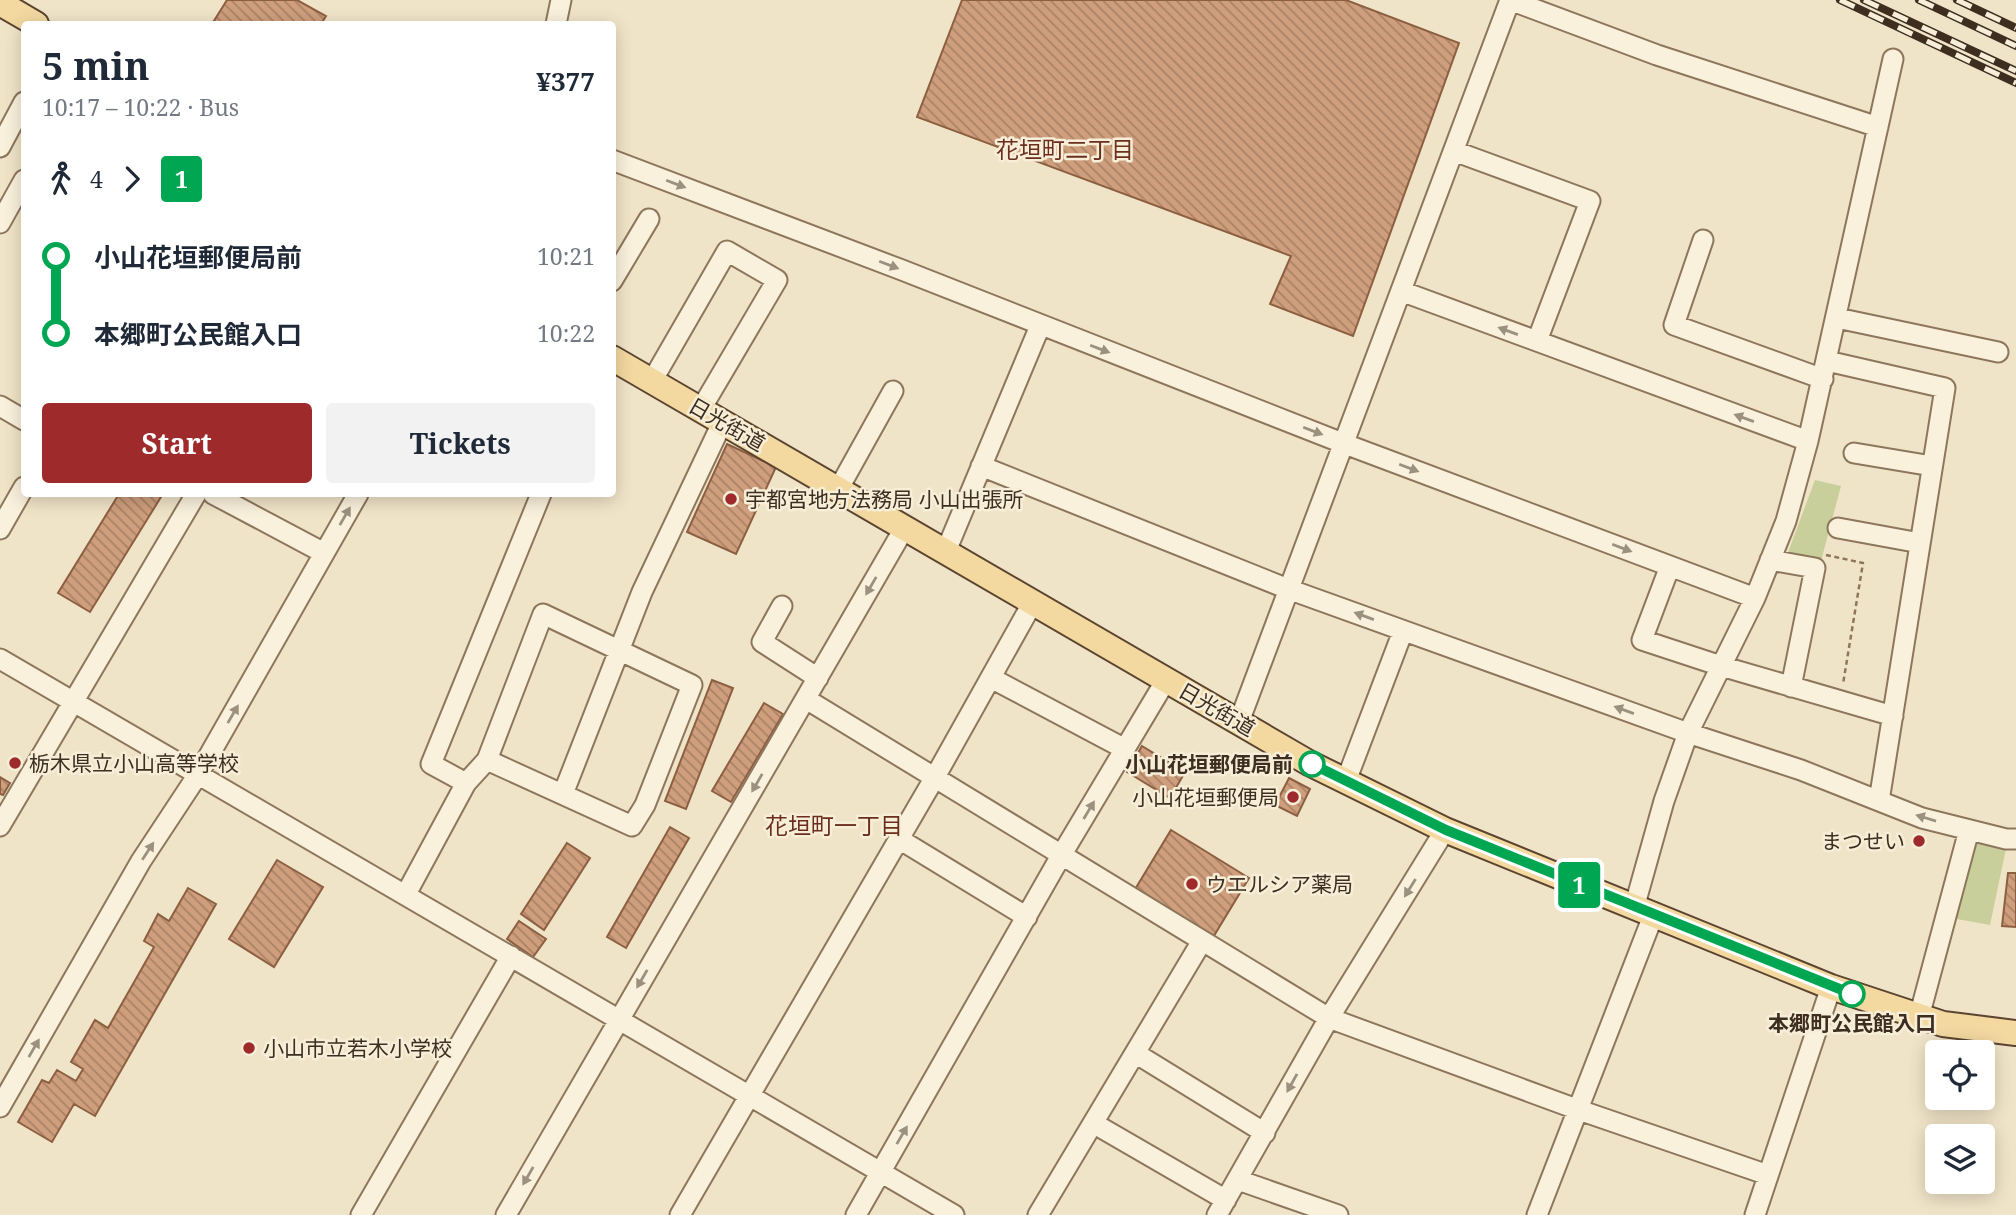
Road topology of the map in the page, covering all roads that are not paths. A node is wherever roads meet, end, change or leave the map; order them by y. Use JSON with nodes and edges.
{"nodes":[{"id":1,"x":561,"y":0,"type":"edge"},
{"id":2,"x":0,"y":3,"type":"edge"},
{"id":3,"x":31,"y":21,"type":"edge"},
{"id":4,"x":557,"y":21,"type":"edge"},
{"id":5,"x":1893,"y":59,"type":"dead end"},
{"id":6,"x":21,"y":108,"type":"edge"},
{"id":7,"x":1878,"y":127,"type":"junction"},
{"id":8,"x":0,"y":147,"type":"edge"},
{"id":9,"x":1454,"y":151,"type":"junction"},
{"id":10,"x":616,"y":162,"type":"edge"},
{"id":11,"x":21,"y":188,"type":"edge"},
{"id":12,"x":649,"y":219,"type":"dead end"},
{"id":13,"x":0,"y":223,"type":"edge"},
{"id":14,"x":1703,"y":240,"type":"dead end"},
{"id":15,"x":616,"y":274,"type":"edge"},
{"id":16,"x":1401,"y":291,"type":"junction"},
{"id":17,"x":1837,"y":318,"type":"junction"},
{"id":18,"x":1040,"y":326,"type":"junction"},
{"id":19,"x":1536,"y":341,"type":"junction"},
{"id":20,"x":1998,"y":352,"type":"dead end"},
{"id":21,"x":616,"y":360,"type":"edge"},
{"id":22,"x":1825,"y":370,"type":"junction"},
{"id":23,"x":652,"y":381,"type":"junction"},
{"id":24,"x":894,"y":391,"type":"dead end"},
{"id":25,"x":0,"y":406,"type":"edge"},
{"id":26,"x":701,"y":409,"type":"junction"},
{"id":27,"x":21,"y":417,"type":"edge"},
{"id":28,"x":723,"y":422,"type":"junction"},
{"id":29,"x":1808,"y":441,"type":"junction"},
{"id":30,"x":1345,"y":444,"type":"junction"},
{"id":31,"x":1854,"y":453,"type":"dead end"},
{"id":32,"x":981,"y":466,"type":"junction"},
{"id":33,"x":1932,"y":466,"type":"junction"},
{"id":34,"x":839,"y":488,"type":"junction"},
{"id":35,"x":21,"y":492,"type":"edge"},
{"id":36,"x":194,"y":497,"type":"edge"},
{"id":37,"x":219,"y":497,"type":"edge"},
{"id":38,"x":356,"y":497,"type":"edge"},
{"id":39,"x":540,"y":497,"type":"edge"},
{"id":40,"x":905,"y":527,"type":"junction"},
{"id":41,"x":1838,"y":528,"type":"dead end"},
{"id":42,"x":0,"y":529,"type":"edge"},
{"id":43,"x":1920,"y":544,"type":"junction"},
{"id":44,"x":946,"y":551,"type":"junction"},
{"id":45,"x":324,"y":553,"type":"junction"},
{"id":46,"x":1770,"y":560,"type":"junction"},
{"id":47,"x":1670,"y":566,"type":"junction"},
{"id":48,"x":1289,"y":589,"type":"junction"},
{"id":49,"x":1755,"y":598,"type":"junction"},
{"id":50,"x":1033,"y":602,"type":"junction"},
{"id":51,"x":782,"y":606,"type":"dead end"},
{"id":52,"x":1404,"y":631,"type":"junction"},
{"id":53,"x":619,"y":650,"type":"junction"},
{"id":54,"x":0,"y":659,"type":"edge"},
{"id":55,"x":1721,"y":666,"type":"junction"},
{"id":56,"x":818,"y":678,"type":"junction"},
{"id":57,"x":990,"y":678,"type":"junction"},
{"id":58,"x":1167,"y":680,"type":"junction"},
{"id":59,"x":1791,"y":687,"type":"junction"},
{"id":60,"x":806,"y":699,"type":"junction"},
{"id":61,"x":73,"y":701,"type":"junction"},
{"id":62,"x":1893,"y":716,"type":"junction"},
{"id":63,"x":1239,"y":723,"type":"junction"},
{"id":64,"x":1688,"y":733,"type":"junction"},
{"id":65,"x":1125,"y":750,"type":"junction"},
{"id":66,"x":487,"y":760,"type":"junction"},
{"id":67,"x":199,"y":773,"type":"junction"},
{"id":68,"x":935,"y":777,"type":"junction"},
{"id":69,"x":1346,"y":781,"type":"junction"},
{"id":70,"x":466,"y":783,"type":"junction"},
{"id":71,"x":563,"y":794,"type":"junction"},
{"id":72,"x":1879,"y":801,"type":"junction"},
{"id":73,"x":0,"y":826,"type":"edge"},
{"id":74,"x":1446,"y":830,"type":"junction"},
{"id":75,"x":1969,"y":830,"type":"junction"},
{"id":76,"x":899,"y":839,"type":"junction"},
{"id":77,"x":2016,"y":839,"type":"edge"},
{"id":78,"x":1062,"y":854,"type":"junction"},
{"id":79,"x":406,"y":894,"type":"junction"},
{"id":80,"x":1644,"y":912,"type":"junction"},
{"id":81,"x":1027,"y":917,"type":"junction"},
{"id":82,"x":1202,"y":941,"type":"junction"},
{"id":83,"x":512,"y":956,"type":"junction"},
{"id":84,"x":1831,"y":987,"type":"junction"},
{"id":85,"x":1919,"y":1017,"type":"junction"},
{"id":86,"x":620,"y":1018,"type":"junction"},
{"id":87,"x":1329,"y":1018,"type":"junction"},
{"id":88,"x":2016,"y":1033,"type":"edge"},
{"id":89,"x":1135,"y":1053,"type":"junction"},
{"id":90,"x":750,"y":1097,"type":"junction"},
{"id":91,"x":0,"y":1107,"type":"edge"},
{"id":92,"x":1578,"y":1110,"type":"junction"},
{"id":93,"x":1093,"y":1123,"type":"junction"},
{"id":94,"x":1265,"y":1133,"type":"junction"},
{"id":95,"x":881,"y":1173,"type":"junction"},
{"id":96,"x":1768,"y":1175,"type":"junction"},
{"id":97,"x":1237,"y":1180,"type":"junction"},
{"id":98,"x":1221,"y":1207,"type":"edge"},
{"id":99,"x":361,"y":1215,"type":"edge"},
{"id":100,"x":506,"y":1215,"type":"edge"},
{"id":101,"x":680,"y":1215,"type":"edge"},
{"id":102,"x":856,"y":1215,"type":"edge"},
{"id":103,"x":954,"y":1215,"type":"edge"},
{"id":104,"x":1038,"y":1215,"type":"edge"},
{"id":105,"x":1338,"y":1215,"type":"edge"},
{"id":106,"x":1537,"y":1215,"type":"edge"},
{"id":107,"x":1755,"y":1215,"type":"edge"}],
"edges":[{"from":1,"to":4,"type":"street"},
{"from":2,"to":3,"type":"main road"},
{"from":5,"to":7,"type":"street"},
{"from":6,"to":8,"type":"street"},
{"from":7,"to":9,"type":"street"},
{"from":7,"to":17,"type":"street"},
{"from":9,"to":16,"type":"street"},
{"from":9,"to":19,"type":"street"},
{"from":10,"to":18,"type":"street","one_way":true},
{"from":11,"to":13,"type":"street"},
{"from":12,"to":15,"type":"street"},
{"from":14,"to":22,"type":"street"},
{"from":19,"to":16,"type":"street","one_way":true},
{"from":16,"to":30,"type":"street"},
{"from":17,"to":20,"type":"street"},
{"from":17,"to":22,"type":"street"},
{"from":18,"to":30,"type":"street","one_way":true},
{"from":18,"to":32,"type":"street"},
{"from":29,"to":19,"type":"street","one_way":true},
{"from":21,"to":23,"type":"main road","name":"日光街道"},
{"from":22,"to":29,"type":"street"},
{"from":22,"to":33,"type":"street"},
{"from":23,"to":26,"type":"main road","name":"日光街道"},
{"from":23,"to":26,"type":"street"},
{"from":24,"to":34,"type":"street"},
{"from":25,"to":27,"type":"street"},
{"from":26,"to":28,"type":"main road","name":"日光街道"},
{"from":28,"to":34,"type":"main road","name":"日光街道"},
{"from":28,"to":53,"type":"street"},
{"from":29,"to":46,"type":"street"},
{"from":30,"to":47,"type":"street","one_way":true},
{"from":30,"to":48,"type":"street"},
{"from":31,"to":33,"type":"street"},
{"from":32,"to":44,"type":"street"},
{"from":32,"to":48,"type":"street"},
{"from":33,"to":43,"type":"street"},
{"from":34,"to":40,"type":"main road","name":"日光街道"},
{"from":35,"to":42,"type":"street"},
{"from":36,"to":61,"type":"street"},
{"from":37,"to":45,"type":"street"},
{"from":45,"to":38,"type":"street","one_way":true},
{"from":39,"to":70,"type":"street"},
{"from":40,"to":44,"type":"main road","name":"日光街道"},
{"from":40,"to":56,"type":"street","one_way":true},
{"from":41,"to":43,"type":"street"},
{"from":43,"to":62,"type":"street"},
{"from":44,"to":50,"type":"main road","name":"日光街道"},
{"from":67,"to":45,"type":"street","one_way":true},
{"from":46,"to":49,"type":"street"},
{"from":46,"to":59,"type":"street"},
{"from":47,"to":49,"type":"street"},
{"from":47,"to":55,"type":"street"},
{"from":52,"to":48,"type":"street","one_way":true},
{"from":48,"to":63,"type":"street"},
{"from":49,"to":55,"type":"street"},
{"from":50,"to":57,"type":"street"},
{"from":50,"to":58,"type":"main road","name":"日光街道"},
{"from":51,"to":56,"type":"street"},
{"from":64,"to":52,"type":"street","one_way":true},
{"from":52,"to":69,"type":"street"},
{"from":53,"to":66,"type":"street"},
{"from":53,"to":71,"type":"street"},
{"from":53,"to":71,"type":"street"},
{"from":54,"to":61,"type":"street"},
{"from":55,"to":59,"type":"street"},
{"from":55,"to":64,"type":"street"},
{"from":56,"to":60,"type":"street"},
{"from":57,"to":65,"type":"street"},
{"from":57,"to":68,"type":"street"},
{"from":58,"to":63,"type":"main road","name":"日光街道"},
{"from":58,"to":65,"type":"street"},
{"from":59,"to":62,"type":"street"},
{"from":60,"to":68,"type":"street"},
{"from":60,"to":86,"type":"street","one_way":true},
{"from":61,"to":67,"type":"street"},
{"from":61,"to":73,"type":"street"},
{"from":62,"to":72,"type":"street"},
{"from":63,"to":69,"type":"main road","name":"日光街道"},
{"from":64,"to":72,"type":"street"},
{"from":64,"to":80,"type":"street"},
{"from":78,"to":65,"type":"street","one_way":true},
{"from":66,"to":70,"type":"street"},
{"from":66,"to":71,"type":"street"},
{"from":67,"to":79,"type":"street"},
{"from":91,"to":67,"type":"street","one_way":true},
{"from":68,"to":76,"type":"street"},
{"from":68,"to":78,"type":"street"},
{"from":69,"to":74,"type":"main road","name":"日光街道"},
{"from":70,"to":79,"type":"street"},
{"from":75,"to":72,"type":"street","one_way":true},
{"from":74,"to":80,"type":"main road","name":"日光街道"},
{"from":74,"to":87,"type":"street","one_way":true},
{"from":75,"to":77,"type":"street"},
{"from":75,"to":85,"type":"street"},
{"from":76,"to":81,"type":"street"},
{"from":76,"to":90,"type":"street"},
{"from":78,"to":81,"type":"street"},
{"from":78,"to":82,"type":"street"},
{"from":79,"to":83,"type":"street"},
{"from":80,"to":84,"type":"main road","name":"日光街道"},
{"from":80,"to":92,"type":"street"},
{"from":95,"to":81,"type":"street","one_way":true},
{"from":82,"to":87,"type":"street"},
{"from":82,"to":89,"type":"street"},
{"from":83,"to":86,"type":"street"},
{"from":83,"to":99,"type":"street"},
{"from":84,"to":85,"type":"main road","name":"日光街道"},
{"from":84,"to":96,"type":"street"},
{"from":85,"to":88,"type":"main road","name":"日光街道"},
{"from":86,"to":90,"type":"street"},
{"from":86,"to":100,"type":"street","one_way":true},
{"from":87,"to":92,"type":"street"},
{"from":87,"to":94,"type":"street","one_way":true},
{"from":89,"to":93,"type":"street"},
{"from":89,"to":94,"type":"street"},
{"from":90,"to":95,"type":"street"},
{"from":90,"to":101,"type":"street"},
{"from":92,"to":96,"type":"street"},
{"from":92,"to":106,"type":"street"},
{"from":93,"to":98,"type":"street"},
{"from":93,"to":104,"type":"street"},
{"from":94,"to":97,"type":"street"},
{"from":95,"to":102,"type":"street"},
{"from":95,"to":103,"type":"street"},
{"from":96,"to":107,"type":"street"},
{"from":97,"to":98,"type":"street"},
{"from":97,"to":105,"type":"street"}]}
